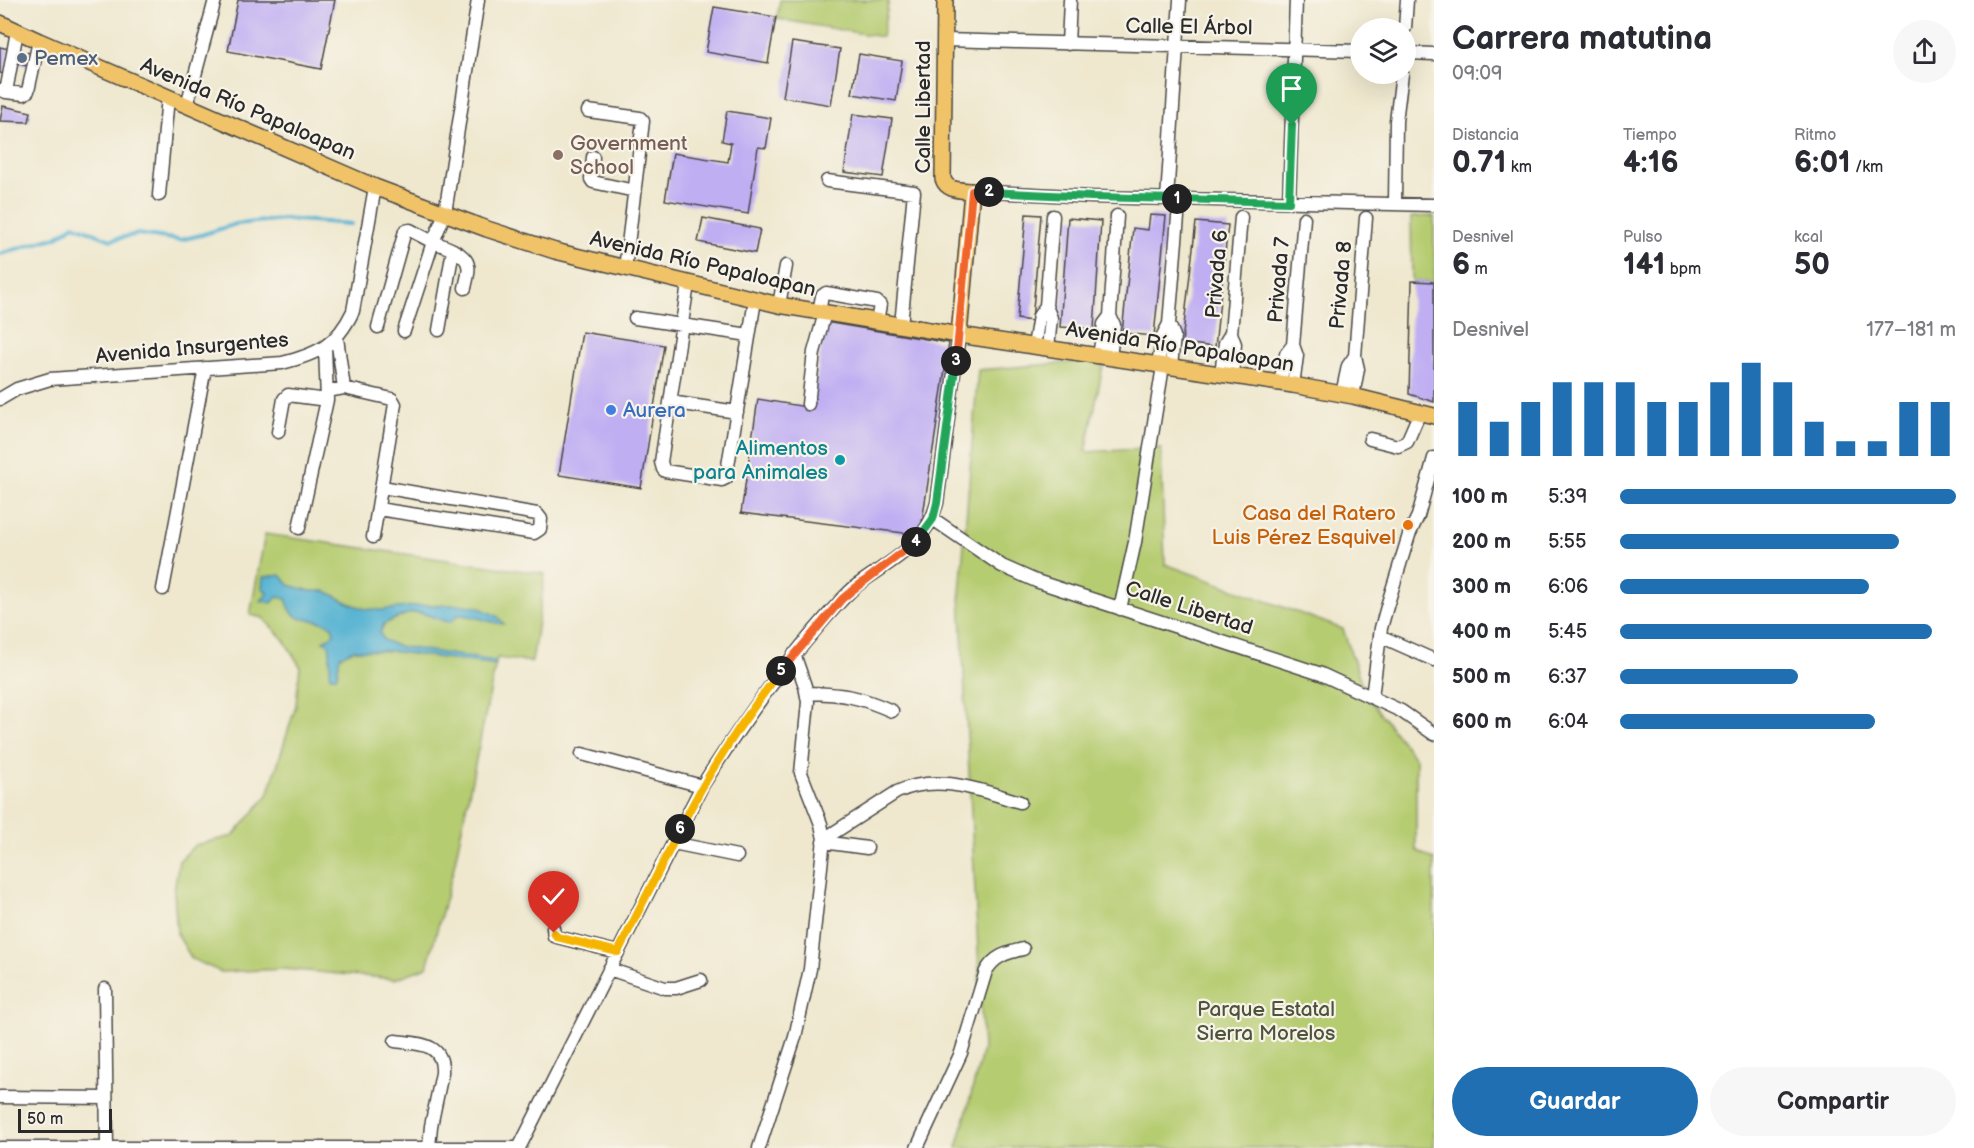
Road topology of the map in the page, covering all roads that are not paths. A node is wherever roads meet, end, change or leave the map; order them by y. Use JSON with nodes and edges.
{"nodes":[{"id":1,"x":215,"y":0,"type":"edge"},
{"id":2,"x":478,"y":0,"type":"edge"},
{"id":3,"x":945,"y":0,"type":"edge"},
{"id":4,"x":1070,"y":0,"type":"edge"},
{"id":5,"x":1180,"y":0,"type":"edge"},
{"id":6,"x":1296,"y":0,"type":"edge"},
{"id":7,"x":1407,"y":0,"type":"edge"},
{"id":8,"x":1406,"y":18,"type":"edge"},
{"id":9,"x":0,"y":23,"type":"edge"},
{"id":10,"x":17,"y":31,"type":"junction"},
{"id":11,"x":944,"y":40,"type":"junction"},
{"id":12,"x":39,"y":41,"type":"junction"},
{"id":13,"x":1068,"y":44,"type":"junction"},
{"id":14,"x":1178,"y":46,"type":"junction"},
{"id":15,"x":1294,"y":49,"type":"junction"},
{"id":16,"x":1350,"y":51,"type":"edge"},
{"id":17,"x":1416,"y":53,"type":"edge"},
{"id":18,"x":1434,"y":54,"type":"edge"},
{"id":19,"x":1401,"y":84,"type":"edge"},
{"id":20,"x":3,"y":91,"type":"edge"},
{"id":21,"x":168,"y":97,"type":"junction"},
{"id":22,"x":187,"y":105,"type":"junction"},
{"id":23,"x":588,"y":111,"type":"dead end"},
{"id":24,"x":592,"y":157,"type":"dead end"},
{"id":25,"x":827,"y":181,"type":"dead end"},
{"id":26,"x":375,"y":187,"type":"junction"},
{"id":27,"x":635,"y":191,"type":"junction"},
{"id":28,"x":972,"y":191,"type":"junction"},
{"id":29,"x":159,"y":195,"type":"dead end"},
{"id":30,"x":1167,"y":199,"type":"junction"},
{"id":31,"x":1289,"y":202,"type":"junction"},
{"id":32,"x":1395,"y":204,"type":"junction"},
{"id":33,"x":1434,"y":205,"type":"edge"},
{"id":34,"x":445,"y":213,"type":"junction"},
{"id":35,"x":1053,"y":216,"type":"dead end"},
{"id":36,"x":1117,"y":216,"type":"dead end"},
{"id":37,"x":1178,"y":217,"type":"dead end"},
{"id":38,"x":1241,"y":217,"type":"dead end"},
{"id":39,"x":1304,"y":218,"type":"dead end"},
{"id":40,"x":1366,"y":218,"type":"dead end"},
{"id":41,"x":433,"y":242,"type":"junction"},
{"id":42,"x":453,"y":250,"type":"junction"},
{"id":43,"x":786,"y":266,"type":"dead end"},
{"id":44,"x":625,"y":269,"type":"junction"},
{"id":45,"x":688,"y":284,"type":"junction"},
{"id":46,"x":465,"y":288,"type":"dead end"},
{"id":47,"x":755,"y":300,"type":"junction"},
{"id":48,"x":779,"y":305,"type":"junction"},
{"id":49,"x":822,"y":312,"type":"junction"},
{"id":50,"x":635,"y":318,"type":"dead end"},
{"id":51,"x":682,"y":325,"type":"junction"},
{"id":52,"x":901,"y":325,"type":"junction"},
{"id":53,"x":378,"y":327,"type":"dead end"},
{"id":54,"x":439,"y":330,"type":"dead end"},
{"id":55,"x":404,"y":331,"type":"dead end"},
{"id":56,"x":749,"y":335,"type":"junction"},
{"id":57,"x":959,"y":335,"type":"junction"},
{"id":58,"x":337,"y":338,"type":"junction"},
{"id":59,"x":325,"y":347,"type":"junction"},
{"id":60,"x":1041,"y":347,"type":"junction"},
{"id":61,"x":306,"y":356,"type":"junction"},
{"id":62,"x":1104,"y":357,"type":"junction"},
{"id":63,"x":1164,"y":366,"type":"junction"},
{"id":64,"x":205,"y":368,"type":"junction"},
{"id":65,"x":1226,"y":375,"type":"junction"},
{"id":66,"x":325,"y":376,"type":"junction"},
{"id":67,"x":1287,"y":384,"type":"junction"},
{"id":68,"x":344,"y":388,"type":"junction"},
{"id":69,"x":1348,"y":395,"type":"junction"},
{"id":70,"x":327,"y":396,"type":"junction"},
{"id":71,"x":0,"y":399,"type":"edge"},
{"id":72,"x":670,"y":402,"type":"junction"},
{"id":73,"x":808,"y":404,"type":"dead end"},
{"id":74,"x":738,"y":412,"type":"junction"},
{"id":75,"x":1427,"y":414,"type":"edge"},
{"id":76,"x":278,"y":432,"type":"dead end"},
{"id":77,"x":1370,"y":440,"type":"dead end"},
{"id":78,"x":1434,"y":458,"type":"edge"},
{"id":79,"x":382,"y":487,"type":"junction"},
{"id":80,"x":378,"y":509,"type":"junction"},
{"id":81,"x":933,"y":519,"type":"junction"},
{"id":82,"x":299,"y":528,"type":"dead end"},
{"id":83,"x":372,"y":537,"type":"dead end"},
{"id":84,"x":163,"y":589,"type":"dead end"},
{"id":85,"x":1120,"y":609,"type":"junction"},
{"id":86,"x":1380,"y":636,"type":"junction"},
{"id":87,"x":794,"y":654,"type":"junction"},
{"id":88,"x":1434,"y":660,"type":"edge"},
{"id":89,"x":807,"y":693,"type":"junction"},
{"id":90,"x":1372,"y":697,"type":"junction"},
{"id":91,"x":892,"y":711,"type":"dead end"},
{"id":92,"x":1434,"y":734,"type":"edge"},
{"id":93,"x":582,"y":754,"type":"dead end"},
{"id":94,"x":702,"y":786,"type":"junction"},
{"id":95,"x":1020,"y":802,"type":"dead end"},
{"id":96,"x":824,"y":841,"type":"junction"},
{"id":97,"x":673,"y":843,"type":"junction"},
{"id":98,"x":867,"y":848,"type":"dead end"},
{"id":99,"x":736,"y":856,"type":"dead end"},
{"id":100,"x":553,"y":928,"type":"dead end"},
{"id":101,"x":1023,"y":949,"type":"dead end"},
{"id":102,"x":618,"y":952,"type":"junction"},
{"id":103,"x":609,"y":969,"type":"junction"},
{"id":104,"x":700,"y":980,"type":"dead end"},
{"id":105,"x":105,"y":989,"type":"dead end"},
{"id":106,"x":395,"y":1041,"type":"dead end"},
{"id":107,"x":0,"y":1097,"type":"edge"},
{"id":108,"x":106,"y":1098,"type":"junction"},
{"id":109,"x":429,"y":1147,"type":"edge"},
{"id":110,"x":0,"y":1148,"type":"edge"},
{"id":111,"x":107,"y":1148,"type":"edge"},
{"id":112,"x":519,"y":1148,"type":"edge"},
{"id":113,"x":759,"y":1148,"type":"edge"},
{"id":114,"x":917,"y":1148,"type":"edge"}],
"edges":[{"from":1,"to":22,"type":"street"},
{"from":2,"to":34,"type":"street"},
{"from":3,"to":11,"type":"main road","name":"Calle Libertad"},
{"from":4,"to":13,"type":"street"},
{"from":5,"to":14,"type":"street"},
{"from":6,"to":15,"type":"street"},
{"from":7,"to":8,"type":"street"},
{"from":9,"to":10,"type":"main road","name":"Avenida Río Papaloapan"},
{"from":10,"to":12,"type":"main road","name":"Avenida Río Papaloapan"},
{"from":10,"to":20,"type":"street"},
{"from":11,"to":13,"type":"street","name":"Calle El Árbol"},
{"from":11,"to":28,"type":"main road","name":"Calle Libertad"},
{"from":12,"to":20,"type":"street"},
{"from":12,"to":21,"type":"main road","name":"Avenida Río Papaloapan"},
{"from":13,"to":14,"type":"street","name":"Calle El Árbol"},
{"from":14,"to":15,"type":"street","name":"Calle El Árbol"},
{"from":14,"to":30,"type":"street"},
{"from":15,"to":16,"type":"street","name":"Calle El Árbol"},
{"from":15,"to":31,"type":"street"},
{"from":17,"to":18,"type":"street"},
{"from":19,"to":32,"type":"street"},
{"from":21,"to":22,"type":"main road","name":"Avenida Río Papaloapan"},
{"from":21,"to":29,"type":"street"},
{"from":22,"to":26,"type":"main road","name":"Avenida Río Papaloapan"},
{"from":23,"to":27,"type":"street"},
{"from":24,"to":27,"type":"street"},
{"from":25,"to":52,"type":"street"},
{"from":26,"to":34,"type":"main road","name":"Avenida Río Papaloapan"},
{"from":26,"to":58,"type":"street","name":"Avenida Insurgentes"},
{"from":27,"to":44,"type":"street"},
{"from":28,"to":30,"type":"street"},
{"from":28,"to":57,"type":"main road"},
{"from":30,"to":31,"type":"street"},
{"from":31,"to":32,"type":"street"},
{"from":32,"to":33,"type":"street"},
{"from":34,"to":41,"type":"street"},
{"from":34,"to":44,"type":"main road","name":"Avenida Río Papaloapan"},
{"from":35,"to":60,"type":"street"},
{"from":36,"to":62,"type":"street"},
{"from":37,"to":63,"type":"street"},
{"from":38,"to":65,"type":"street","name":"Privada 6"},
{"from":39,"to":67,"type":"street","name":"Privada 7"},
{"from":40,"to":69,"type":"street","name":"Privada 8"},
{"from":41,"to":42,"type":"street"},
{"from":41,"to":53,"type":"street"},
{"from":41,"to":55,"type":"street"},
{"from":42,"to":46,"type":"street"},
{"from":42,"to":54,"type":"street"},
{"from":43,"to":48,"type":"street"},
{"from":44,"to":45,"type":"main road","name":"Avenida Río Papaloapan"},
{"from":45,"to":47,"type":"main road","name":"Avenida Río Papaloapan"},
{"from":45,"to":51,"type":"street"},
{"from":47,"to":48,"type":"main road","name":"Avenida Río Papaloapan"},
{"from":47,"to":56,"type":"street"},
{"from":48,"to":49,"type":"main road","name":"Avenida Río Papaloapan"},
{"from":49,"to":52,"type":"main road","name":"Avenida Río Papaloapan"},
{"from":49,"to":73,"type":"street"},
{"from":50,"to":51,"type":"street"},
{"from":51,"to":56,"type":"street"},
{"from":51,"to":72,"type":"street"},
{"from":52,"to":57,"type":"main road","name":"Avenida Río Papaloapan"},
{"from":56,"to":74,"type":"street"},
{"from":57,"to":60,"type":"main road","name":"Avenida Río Papaloapan"},
{"from":57,"to":81,"type":"street"},
{"from":58,"to":59,"type":"street","name":"Avenida Insurgentes"},
{"from":58,"to":68,"type":"street"},
{"from":59,"to":61,"type":"street","name":"Avenida Insurgentes"},
{"from":59,"to":66,"type":"street"},
{"from":60,"to":62,"type":"main road","name":"Avenida Río Papaloapan"},
{"from":61,"to":64,"type":"street","name":"Avenida Insurgentes"},
{"from":61,"to":66,"type":"street"},
{"from":62,"to":63,"type":"main road","name":"Avenida Río Papaloapan"},
{"from":63,"to":65,"type":"main road","name":"Avenida Río Papaloapan"},
{"from":63,"to":85,"type":"street"},
{"from":64,"to":71,"type":"street","name":"Avenida Insurgentes"},
{"from":64,"to":84,"type":"street"},
{"from":65,"to":67,"type":"main road","name":"Avenida Río Papaloapan"},
{"from":66,"to":70,"type":"street"},
{"from":67,"to":69,"type":"main road","name":"Avenida Río Papaloapan"},
{"from":68,"to":70,"type":"street"},
{"from":68,"to":79,"type":"street"},
{"from":69,"to":75,"type":"main road","name":"Avenida Río Papaloapan"},
{"from":70,"to":76,"type":"street"},
{"from":70,"to":82,"type":"street"},
{"from":72,"to":74,"type":"street"},
{"from":72,"to":74,"type":"street"},
{"from":75,"to":77,"type":"street"},
{"from":78,"to":86,"type":"street"},
{"from":79,"to":80,"type":"street"},
{"from":79,"to":80,"type":"street"},
{"from":80,"to":83,"type":"street"},
{"from":81,"to":85,"type":"street","name":"Calle Libertad"},
{"from":81,"to":87,"type":"street"},
{"from":85,"to":90,"type":"street","name":"Calle Libertad"},
{"from":86,"to":88,"type":"street"},
{"from":86,"to":90,"type":"street"},
{"from":87,"to":89,"type":"street"},
{"from":87,"to":94,"type":"street"},
{"from":89,"to":91,"type":"street"},
{"from":89,"to":96,"type":"street"},
{"from":90,"to":92,"type":"street","name":"Calle Libertad"},
{"from":93,"to":94,"type":"street"},
{"from":94,"to":97,"type":"street"},
{"from":95,"to":96,"type":"street"},
{"from":96,"to":98,"type":"street"},
{"from":96,"to":113,"type":"street"},
{"from":97,"to":99,"type":"street"},
{"from":97,"to":102,"type":"street"},
{"from":100,"to":102,"type":"street"},
{"from":101,"to":114,"type":"street"},
{"from":102,"to":103,"type":"street"},
{"from":103,"to":104,"type":"street"},
{"from":103,"to":112,"type":"street"},
{"from":105,"to":108,"type":"street"},
{"from":106,"to":109,"type":"street"},
{"from":107,"to":108,"type":"street"},
{"from":108,"to":111,"type":"street"},
{"from":109,"to":111,"type":"street"},
{"from":109,"to":112,"type":"street"},
{"from":110,"to":111,"type":"street"}]}
